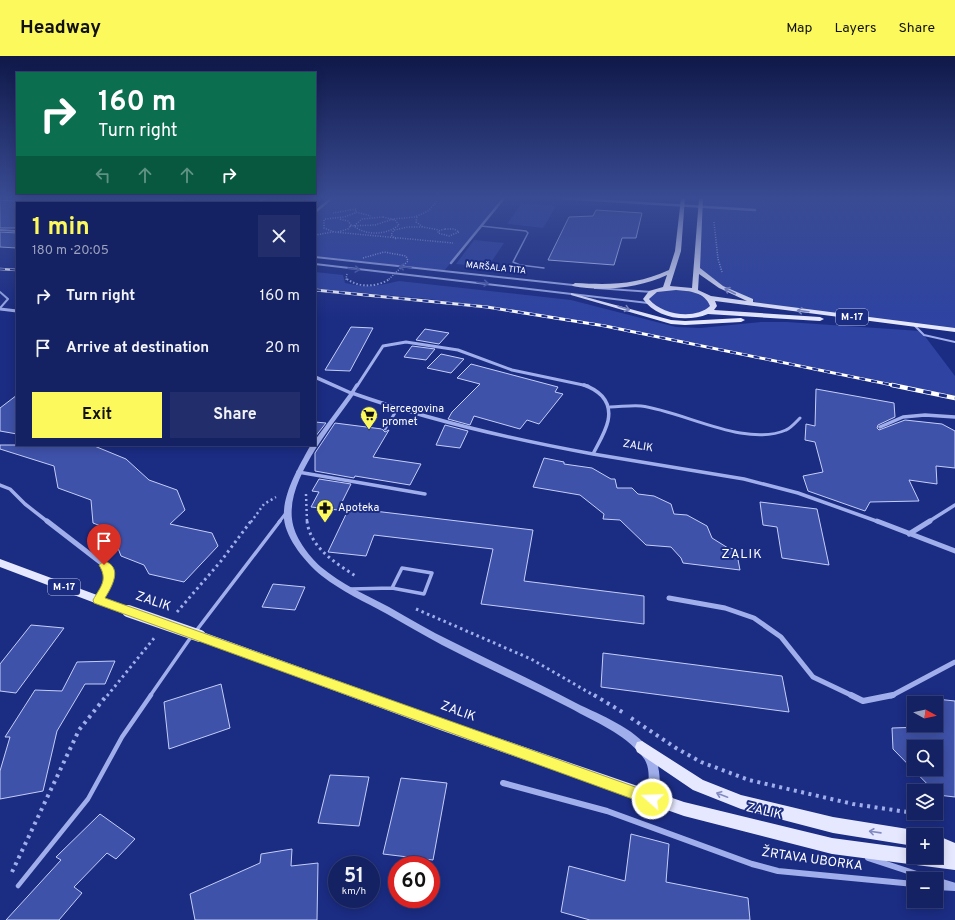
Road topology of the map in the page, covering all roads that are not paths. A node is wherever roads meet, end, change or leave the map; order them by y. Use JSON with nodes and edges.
{"nodes":[{"id":1,"x":471,"y":238,"type":"edge"},
{"id":2,"x":525,"y":238,"type":"edge"},
{"id":3,"x":679,"y":238,"type":"edge"},
{"id":4,"x":699,"y":238,"type":"edge"},
{"id":5,"x":316,"y":257,"type":"edge"},
{"id":6,"x":451,"y":263,"type":"dead end"},
{"id":7,"x":316,"y":264,"type":"edge"},
{"id":8,"x":544,"y":268,"type":"dead end"},
{"id":9,"x":697,"y":269,"type":"junction"},
{"id":10,"x":673,"y":270,"type":"junction"},
{"id":11,"x":575,"y":285,"type":"junction"},
{"id":12,"x":666,"y":288,"type":"junction"},
{"id":13,"x":695,"y":291,"type":"junction"},
{"id":14,"x":652,"y":292,"type":"junction"},
{"id":15,"x":0,"y":293,"type":"edge"},
{"id":16,"x":573,"y":294,"type":"junction"},
{"id":17,"x":710,"y":298,"type":"junction"},
{"id":18,"x":648,"y":304,"type":"junction"},
{"id":19,"x":766,"y":306,"type":"junction"},
{"id":20,"x":0,"y":308,"type":"edge"},
{"id":21,"x":16,"y":311,"type":"edge"},
{"id":22,"x":708,"y":312,"type":"junction"},
{"id":23,"x":791,"y":317,"type":"junction"},
{"id":24,"x":915,"y":326,"type":"junction"},
{"id":25,"x":939,"y":328,"type":"junction"},
{"id":26,"x":955,"y":330,"type":"edge"},
{"id":27,"x":955,"y":342,"type":"edge"},
{"id":28,"x":316,"y":377,"type":"edge"},
{"id":29,"x":352,"y":393,"type":"junction"},
{"id":30,"x":610,"y":407,"type":"junction"},
{"id":31,"x":398,"y":408,"type":"junction"},
{"id":32,"x":955,"y":417,"type":"edge"},
{"id":33,"x":800,"y":418,"type":"dead end"},
{"id":34,"x":880,"y":427,"type":"dead end"},
{"id":35,"x":385,"y":429,"type":"dead end"},
{"id":36,"x":316,"y":446,"type":"edge"},
{"id":37,"x":316,"y":446,"type":"edge"},
{"id":38,"x":593,"y":454,"type":"junction"},
{"id":39,"x":298,"y":472,"type":"junction"},
{"id":40,"x":0,"y":485,"type":"edge"},
{"id":41,"x":425,"y":494,"type":"dead end"},
{"id":42,"x":955,"y":505,"type":"edge"},
{"id":43,"x":287,"y":512,"type":"junction"},
{"id":44,"x":910,"y":534,"type":"junction"},
{"id":45,"x":955,"y":551,"type":"edge"},
{"id":46,"x":0,"y":563,"type":"edge"},
{"id":47,"x":392,"y":588,"type":"junction"},
{"id":48,"x":350,"y":589,"type":"junction"},
{"id":49,"x":670,"y":598,"type":"dead end"},
{"id":50,"x":98,"y":600,"type":"junction"},
{"id":51,"x":955,"y":662,"type":"edge"},
{"id":52,"x":642,"y":747,"type":"junction"},
{"id":53,"x":503,"y":783,"type":"dead end"},
{"id":54,"x":652,"y":799,"type":"junction"},
{"id":55,"x":907,"y":837,"type":"edge"},
{"id":56,"x":832,"y":846,"type":"junction"},
{"id":57,"x":943,"y":846,"type":"edge"},
{"id":58,"x":955,"y":851,"type":"edge"},
{"id":59,"x":907,"y":856,"type":"edge"},
{"id":60,"x":943,"y":861,"type":"edge"},
{"id":61,"x":955,"y":862,"type":"edge"},
{"id":62,"x":911,"y":872,"type":"edge"},
{"id":63,"x":907,"y":883,"type":"edge"},
{"id":64,"x":943,"y":883,"type":"edge"},
{"id":65,"x":18,"y":886,"type":"road end"},
{"id":66,"x":943,"y":886,"type":"edge"},
{"id":67,"x":955,"y":887,"type":"edge"}],
"edges":[{"from":1,"to":6,"type":"street"},
{"from":2,"to":8,"type":"lane"},
{"from":3,"to":10,"type":"main road"},
{"from":4,"to":9,"type":"main road"},
{"from":11,"to":5,"type":"street","name":"MARŠALA TITA","one_way":true},
{"from":7,"to":16,"type":"street","name":"MARŠALA TITA","one_way":true},
{"from":9,"to":13,"type":"main road"},
{"from":19,"to":9,"type":"main road","one_way":true},
{"from":10,"to":11,"type":"main road"},
{"from":10,"to":12,"type":"main road"},
{"from":11,"to":14,"type":"street","name":"MARŠALA TITA"},
{"from":12,"to":13,"type":"main road","number":"M-17"},
{"from":12,"to":14,"type":"main road","number":"M-17"},
{"from":13,"to":17,"type":"main road","number":"M-17"},
{"from":14,"to":18,"type":"main road"},
{"from":15,"to":20,"type":"lane"},
{"from":16,"to":18,"type":"street","name":"MARŠALA TITA"},
{"from":16,"to":23,"type":"main road","one_way":true},
{"from":17,"to":19,"type":"main road","number":"M-17"},
{"from":17,"to":22,"type":"main road"},
{"from":18,"to":22,"type":"main road","number":"M-17"},
{"from":25,"to":19,"type":"main road","number":"M-17","one_way":true},
{"from":20,"to":21,"type":"street"},
{"from":22,"to":23,"type":"main road","number":"M-17"},
{"from":23,"to":24,"type":"main road","number":"M-17"},
{"from":24,"to":25,"type":"main road","number":"M-17"},
{"from":24,"to":27,"type":"lane"},
{"from":25,"to":26,"type":"main road","number":"M-17"},
{"from":28,"to":29,"type":"street","name":"ZALIK"},
{"from":29,"to":30,"type":"street"},
{"from":29,"to":31,"type":"street","name":"ZALIK"},
{"from":29,"to":36,"type":"street"},
{"from":30,"to":33,"type":"lane"},
{"from":30,"to":38,"type":"street"},
{"from":31,"to":35,"type":"lane"},
{"from":31,"to":38,"type":"street","name":"ZALIK"},
{"from":32,"to":34,"type":"street"},
{"from":37,"to":39,"type":"street"},
{"from":38,"to":44,"type":"street","name":"ZALIK"},
{"from":39,"to":41,"type":"street"},
{"from":39,"to":43,"type":"street"},
{"from":40,"to":50,"type":"street"},
{"from":42,"to":44,"type":"street"},
{"from":43,"to":48,"type":"street"},
{"from":43,"to":65,"type":"lane"},
{"from":44,"to":45,"type":"street","name":"ZALIK"},
{"from":46,"to":50,"type":"main road","name":"ZALIK","number":"M-17"},
{"from":47,"to":47,"type":"lane"},
{"from":47,"to":48,"type":"lane"},
{"from":48,"to":52,"type":"street"},
{"from":49,"to":51,"type":"street"},
{"from":50,"to":54,"type":"main road","name":"ZALIK","number":"M-17","bridge":true},
{"from":52,"to":54,"type":"street"},
{"from":55,"to":52,"type":"main road","one_way":true},
{"from":53,"to":63,"type":"street","name":"ŽRTAVA UBORKA"},
{"from":54,"to":56,"type":"main road","name":"ZALIK","number":"M-17"},
{"from":56,"to":59,"type":"main road","name":"ZALIK","number":"M-17"},
{"from":56,"to":62,"type":"street","name":"ŽRTAVA UBORKA"},
{"from":57,"to":58,"type":"main road"},
{"from":60,"to":61,"type":"main road","name":"ZALIK","number":"M-17"},
{"from":64,"to":67,"type":"street"},
{"from":66,"to":67,"type":"street"}]}
